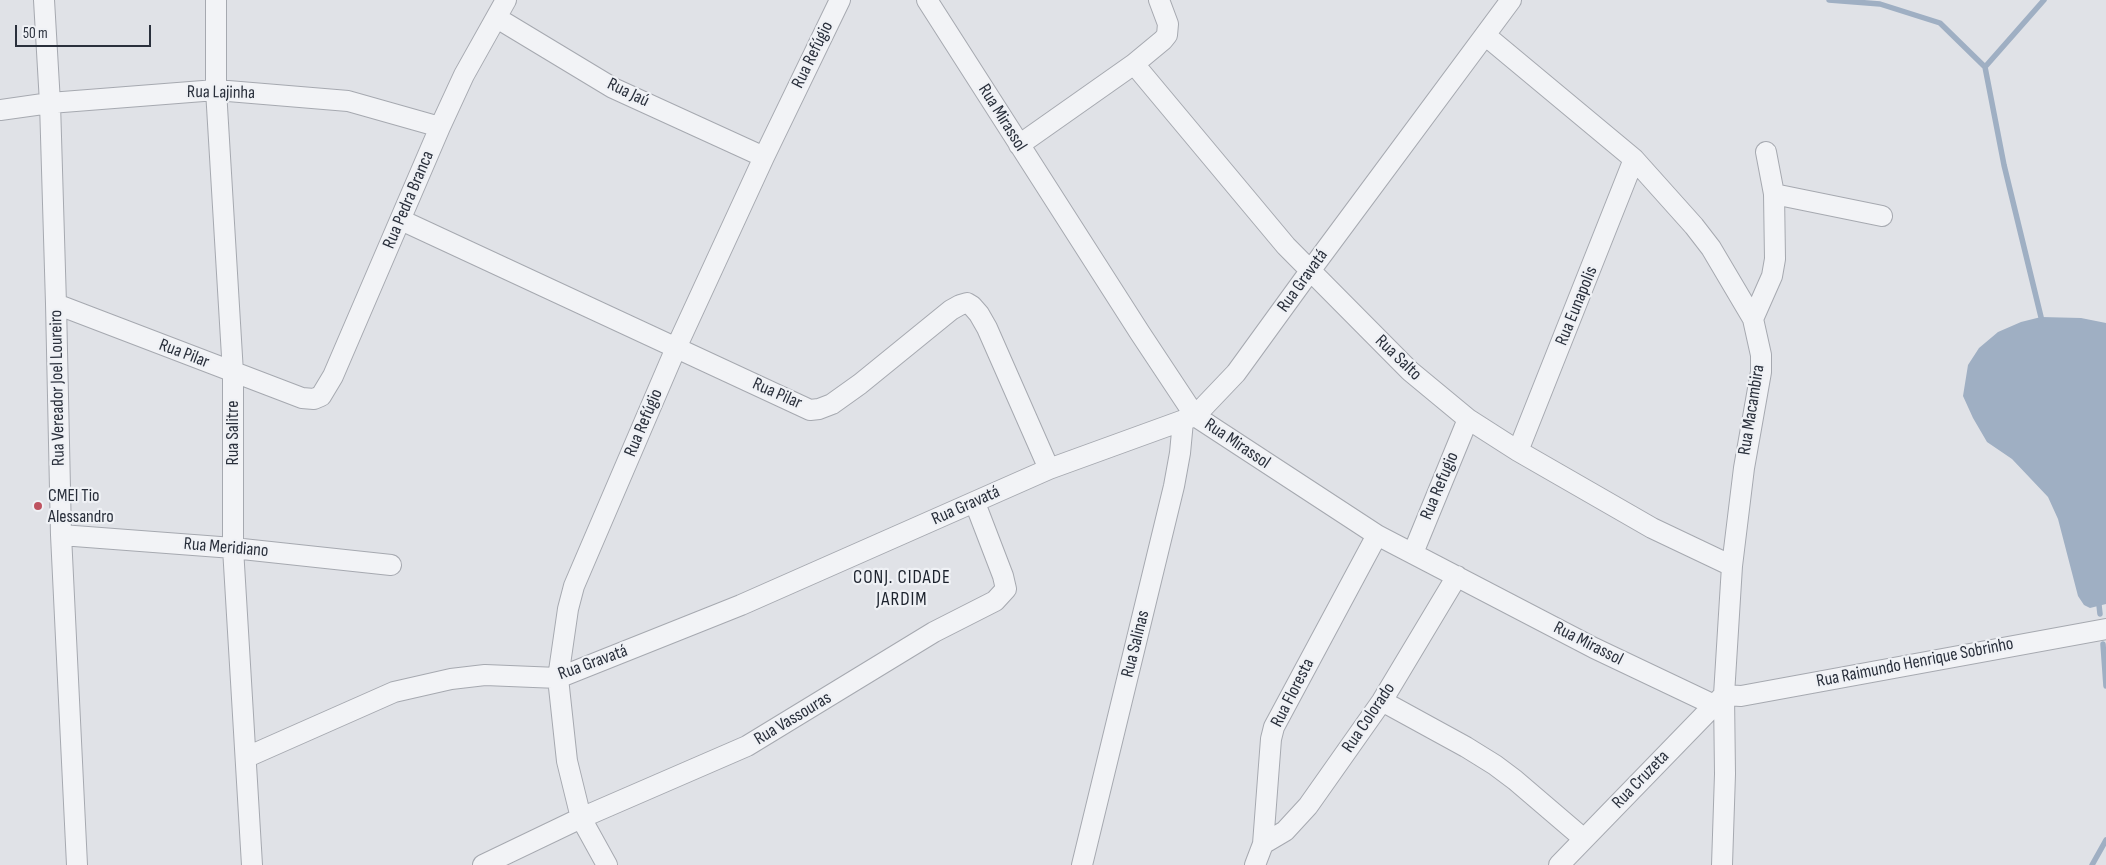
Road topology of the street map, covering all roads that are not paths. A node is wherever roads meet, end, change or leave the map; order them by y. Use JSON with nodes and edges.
{"nodes":[{"id":1,"x":44,"y":0,"type":"edge"},
{"id":2,"x":216,"y":0,"type":"edge"},
{"id":3,"x":506,"y":0,"type":"edge"},
{"id":4,"x":840,"y":0,"type":"edge"},
{"id":5,"x":927,"y":0,"type":"edge"},
{"id":6,"x":1159,"y":0,"type":"edge"},
{"id":7,"x":1511,"y":0,"type":"edge"},
{"id":8,"x":497,"y":18,"type":"junction"},
{"id":9,"x":1485,"y":36,"type":"junction"},
{"id":10,"x":1134,"y":64,"type":"junction"},
{"id":11,"x":216,"y":90,"type":"junction"},
{"id":12,"x":50,"y":103,"type":"junction"},
{"id":13,"x":0,"y":110,"type":"edge"},
{"id":14,"x":440,"y":127,"type":"junction"},
{"id":15,"x":1019,"y":146,"type":"junction"},
{"id":16,"x":1766,"y":152,"type":"dead end"},
{"id":17,"x":764,"y":158,"type":"junction"},
{"id":18,"x":1634,"y":159,"type":"junction"},
{"id":19,"x":1774,"y":194,"type":"junction"},
{"id":20,"x":1882,"y":216,"type":"dead end"},
{"id":21,"x":401,"y":220,"type":"junction"},
{"id":22,"x":1310,"y":271,"type":"junction"},
{"id":23,"x":56,"y":304,"type":"junction"},
{"id":24,"x":1753,"y":319,"type":"junction"},
{"id":25,"x":676,"y":348,"type":"junction"},
{"id":26,"x":233,"y":373,"type":"junction"},
{"id":27,"x":314,"y":399,"type":"joint"},
{"id":28,"x":1189,"y":418,"type":"junction"},
{"id":29,"x":1468,"y":419,"type":"junction"},
{"id":30,"x":1518,"y":451,"type":"junction"},
{"id":31,"x":1049,"y":469,"type":"junction"},
{"id":32,"x":975,"y":503,"type":"junction"},
{"id":33,"x":61,"y":535,"type":"junction"},
{"id":34,"x":1377,"y":535,"type":"junction"},
{"id":35,"x":233,"y":548,"type":"junction"},
{"id":36,"x":1413,"y":553,"type":"junction"},
{"id":37,"x":392,"y":565,"type":"dead end"},
{"id":38,"x":1732,"y":566,"type":"junction"},
{"id":39,"x":1457,"y":576,"type":"junction"},
{"id":40,"x":2106,"y":629,"type":"edge"},
{"id":41,"x":558,"y":678,"type":"junction"},
{"id":42,"x":1719,"y":700,"type":"junction"},
{"id":43,"x":1382,"y":701,"type":"junction"},
{"id":44,"x":247,"y":757,"type":"junction"},
{"id":45,"x":581,"y":818,"type":"junction"},
{"id":46,"x":1584,"y":838,"type":"junction"},
{"id":47,"x":1263,"y":844,"type":"junction"},
{"id":48,"x":77,"y":865,"type":"edge"},
{"id":49,"x":252,"y":865,"type":"edge"},
{"id":50,"x":483,"y":865,"type":"edge"},
{"id":51,"x":607,"y":865,"type":"edge"},
{"id":52,"x":1082,"y":865,"type":"edge"},
{"id":53,"x":1255,"y":865,"type":"edge"},
{"id":54,"x":1559,"y":865,"type":"edge"},
{"id":55,"x":1722,"y":865,"type":"edge"}],
"edges":[{"from":1,"to":12,"type":"street","name":"Rua Vereador Joel Loureiro"},
{"from":2,"to":11,"type":"street","name":"Rua Salitre"},
{"from":3,"to":8,"type":"street","name":"Rua Pedra Branca"},
{"from":4,"to":17,"type":"street","name":"Rua Refúgio"},
{"from":5,"to":15,"type":"street","name":"Rua Mirassol"},
{"from":6,"to":10,"type":"street"},
{"from":7,"to":9,"type":"street","name":"Rua Gravatá"},
{"from":8,"to":14,"type":"street","name":"Rua Pedra Branca"},
{"from":8,"to":17,"type":"street","name":"Rua Jaú"},
{"from":9,"to":18,"type":"street","name":"Rua Macambira"},
{"from":9,"to":22,"type":"street","name":"Rua Gravatá"},
{"from":10,"to":15,"type":"street"},
{"from":10,"to":22,"type":"street","name":"Rua Salto"},
{"from":11,"to":12,"type":"street","name":"Rua Lajinha"},
{"from":11,"to":14,"type":"street","name":"Rua Lajinha"},
{"from":11,"to":26,"type":"street","name":"Rua Salitre"},
{"from":12,"to":13,"type":"street","name":"Rua Lajinha"},
{"from":12,"to":23,"type":"street","name":"Rua Vereador Joel Loureiro"},
{"from":14,"to":21,"type":"street","name":"Rua Pedra Branca"},
{"from":15,"to":28,"type":"street","name":"Rua Mirassol"},
{"from":16,"to":19,"type":"street"},
{"from":17,"to":25,"type":"street","name":"Rua Refúgio"},
{"from":18,"to":24,"type":"street","name":"Rua Macambira"},
{"from":18,"to":30,"type":"street","name":"Rua Eunapolis"},
{"from":19,"to":20,"type":"street"},
{"from":19,"to":24,"type":"street"},
{"from":21,"to":25,"type":"street","name":"Rua Pilar"},
{"from":21,"to":27,"type":"street","name":"Rua Pedra Branca"},
{"from":22,"to":28,"type":"street","name":"Rua Gravatá"},
{"from":22,"to":29,"type":"street","name":"Rua Salto"},
{"from":23,"to":26,"type":"street","name":"Rua Pilar"},
{"from":23,"to":33,"type":"street","name":"Rua Vereador Joel Loureiro"},
{"from":24,"to":38,"type":"street","name":"Rua Macambira"},
{"from":25,"to":31,"type":"street","name":"Rua Pilar"},
{"from":25,"to":41,"type":"street","name":"Rua Refúgio"},
{"from":26,"to":27,"type":"street","name":"Rua Pilar"},
{"from":26,"to":35,"type":"street","name":"Rua Salitre"},
{"from":28,"to":31,"type":"street","name":"Rua Gravatá"},
{"from":28,"to":34,"type":"street","name":"Rua Mirassol"},
{"from":28,"to":52,"type":"street","name":"Rua Salinas"},
{"from":29,"to":30,"type":"street","name":"Rua Salto"},
{"from":29,"to":36,"type":"street","name":"Rua Refugio"},
{"from":30,"to":38,"type":"street","name":"Rua Salto"},
{"from":31,"to":32,"type":"street","name":"Rua Gravatá"},
{"from":32,"to":41,"type":"street","name":"Rua Gravatá"},
{"from":32,"to":45,"type":"street","name":"Rua Vassouras"},
{"from":33,"to":35,"type":"street","name":"Rua Meridiano"},
{"from":33,"to":48,"type":"street","name":"Rua Vereador Joel Loureiro"},
{"from":34,"to":36,"type":"street","name":"Rua Mirassol"},
{"from":34,"to":47,"type":"street","name":"Rua Floresta"},
{"from":35,"to":37,"type":"street","name":"Rua Meridiano"},
{"from":35,"to":44,"type":"street","name":"Rua Salitre"},
{"from":36,"to":39,"type":"street","name":"Rua Mirassol"},
{"from":38,"to":42,"type":"street","name":"Rua Macambira"},
{"from":39,"to":42,"type":"street","name":"Rua Mirassol"},
{"from":39,"to":43,"type":"street","name":"Rua Colorado"},
{"from":40,"to":42,"type":"street","name":"Rua Raimundo Henrique Sobrinho"},
{"from":41,"to":44,"type":"street","name":"Rua Gravatá"},
{"from":41,"to":45,"type":"street","name":"Rua Refúgio"},
{"from":42,"to":46,"type":"street","name":"Rua Cruzeta"},
{"from":42,"to":55,"type":"street","name":"Rua Macambira"},
{"from":43,"to":46,"type":"street"},
{"from":43,"to":47,"type":"street","name":"Rua Colorado"},
{"from":44,"to":49,"type":"street","name":"Rua Salitre"},
{"from":45,"to":50,"type":"street","name":"Rua Vassouras"},
{"from":45,"to":51,"type":"street","name":"Rua Refúgio"},
{"from":46,"to":54,"type":"street","name":"Rua Cruzeta"},
{"from":47,"to":53,"type":"street","name":"Rua Floresta"}]}
